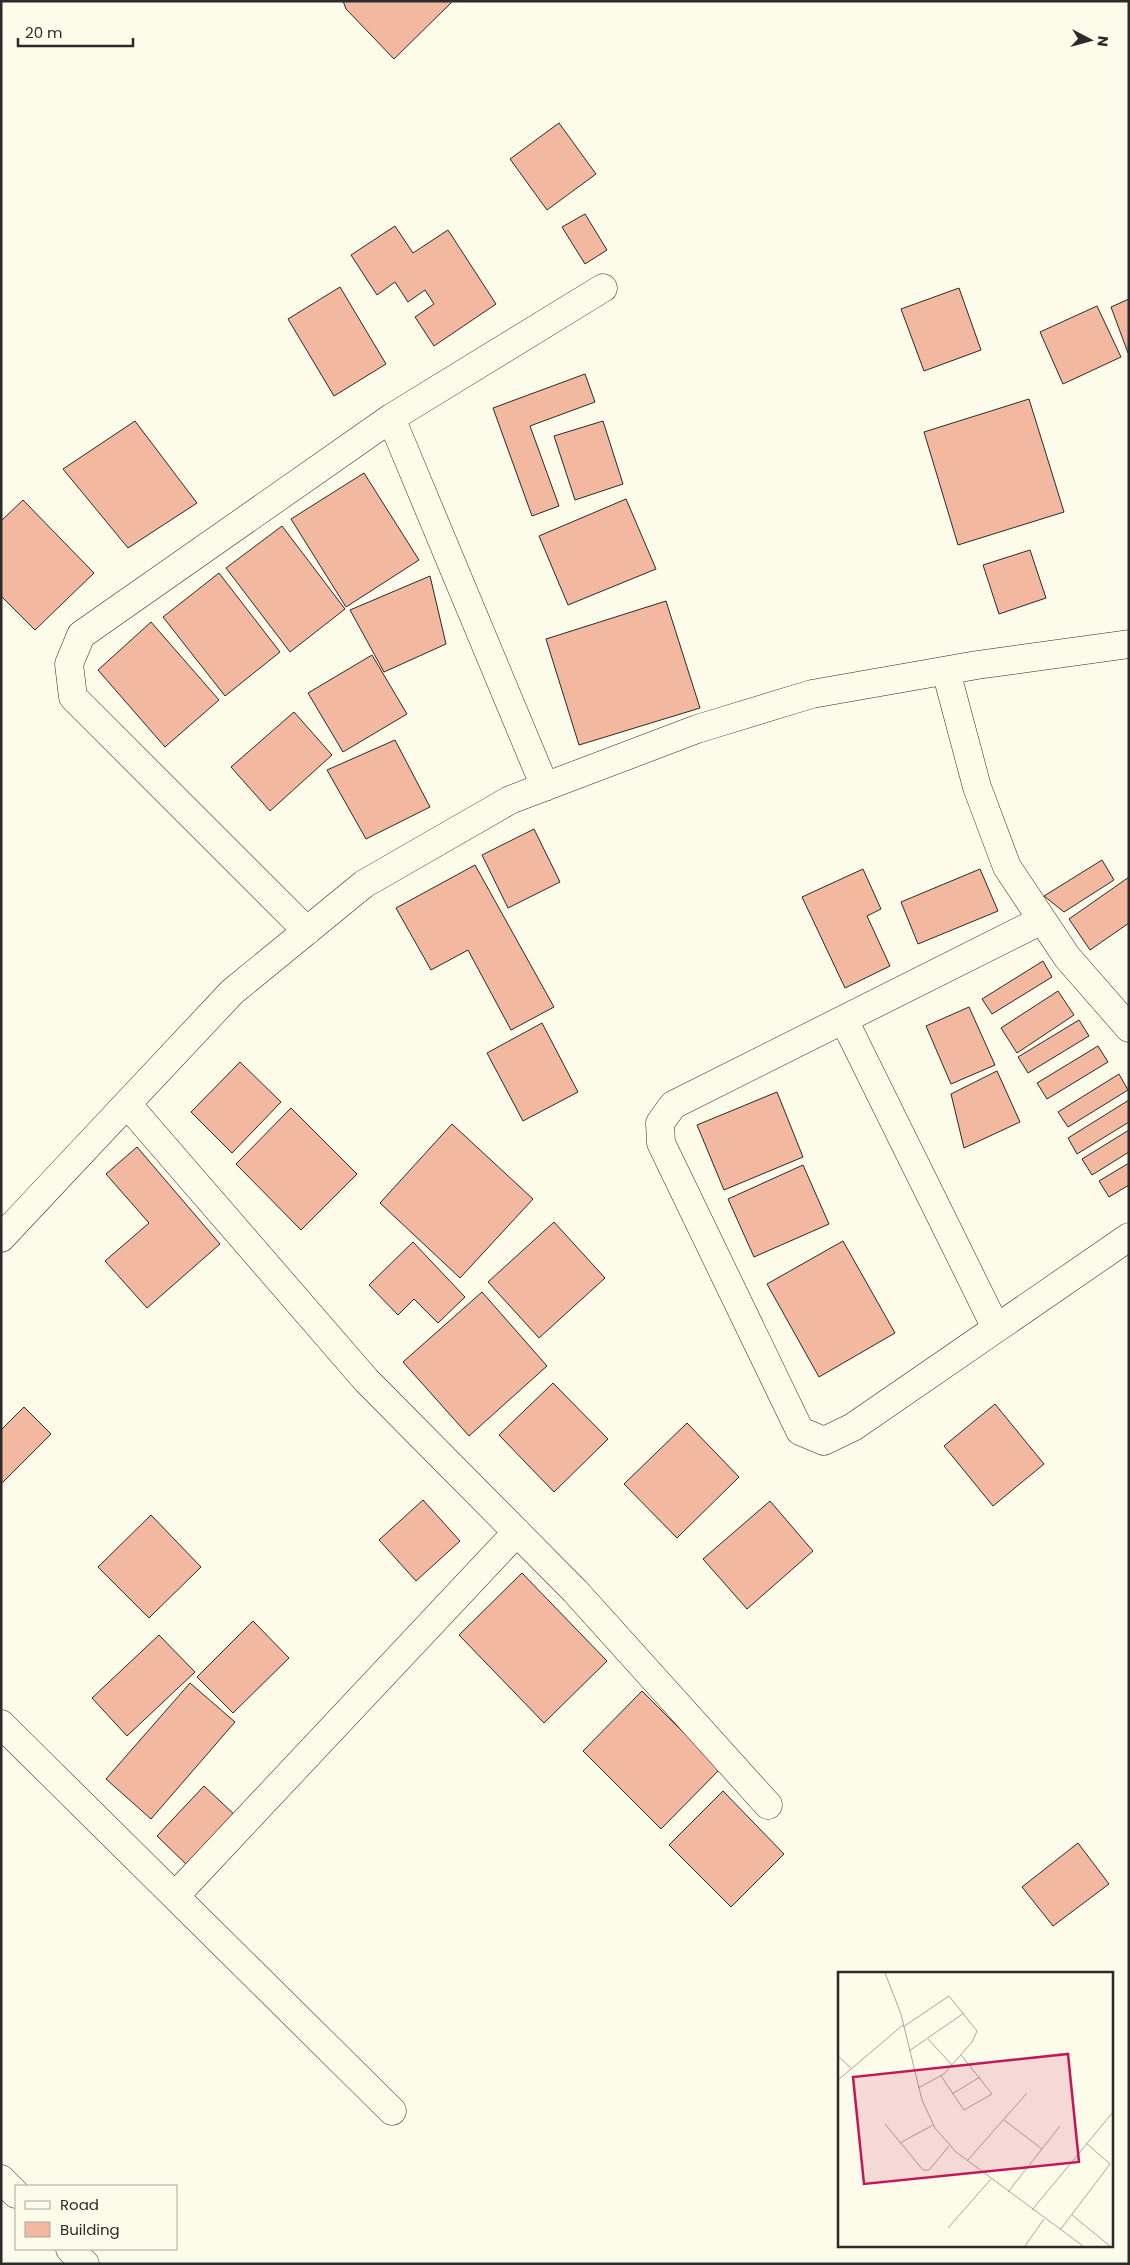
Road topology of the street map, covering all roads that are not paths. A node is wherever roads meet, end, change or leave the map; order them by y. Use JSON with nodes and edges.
{"nodes":[{"id":1,"x":603,"y":288,"type":"dead end"},
{"id":2,"x":391,"y":418,"type":"junction"},
{"id":3,"x":1129,"y":644,"type":"edge"},
{"id":4,"x":946,"y":671,"type":"junction"},
{"id":5,"x":545,"y":787,"type":"junction"},
{"id":6,"x":1042,"y":920,"type":"junction"},
{"id":7,"x":306,"y":931,"type":"junction"},
{"id":8,"x":844,"y":1020,"type":"junction"},
{"id":9,"x":1129,"y":1028,"type":"edge"},
{"id":10,"x":127,"y":1104,"type":"junction"},
{"id":11,"x":1129,"y":1236,"type":"edge"},
{"id":12,"x":1,"y":1238,"type":"edge"},
{"id":13,"x":996,"y":1328,"type":"junction"},
{"id":14,"x":517,"y":1532,"type":"junction"},
{"id":15,"x":1,"y":1724,"type":"edge"},
{"id":16,"x":768,"y":1805,"type":"dead end"},
{"id":17,"x":175,"y":1896,"type":"junction"},
{"id":18,"x":392,"y":2111,"type":"dead end"},
{"id":19,"x":1,"y":2179,"type":"edge"},
{"id":20,"x":15,"y":2193,"type":"edge"},
{"id":21,"x":71,"y":2250,"type":"edge"},
{"id":22,"x":85,"y":2264,"type":"edge"}],
"edges":[{"from":1,"to":2,"type":"street"},
{"from":2,"to":5,"type":"street"},
{"from":2,"to":7,"type":"street"},
{"from":3,"to":4,"type":"street"},
{"from":4,"to":5,"type":"street"},
{"from":4,"to":6,"type":"street"},
{"from":5,"to":7,"type":"street"},
{"from":6,"to":8,"type":"street"},
{"from":6,"to":9,"type":"street"},
{"from":7,"to":10,"type":"street"},
{"from":8,"to":13,"type":"street"},
{"from":8,"to":13,"type":"street"},
{"from":10,"to":12,"type":"street"},
{"from":10,"to":14,"type":"street"},
{"from":11,"to":13,"type":"street"},
{"from":14,"to":16,"type":"street"},
{"from":14,"to":17,"type":"street"},
{"from":15,"to":17,"type":"street"},
{"from":17,"to":18,"type":"street"},
{"from":19,"to":20,"type":"street"},
{"from":21,"to":22,"type":"street"}]}
